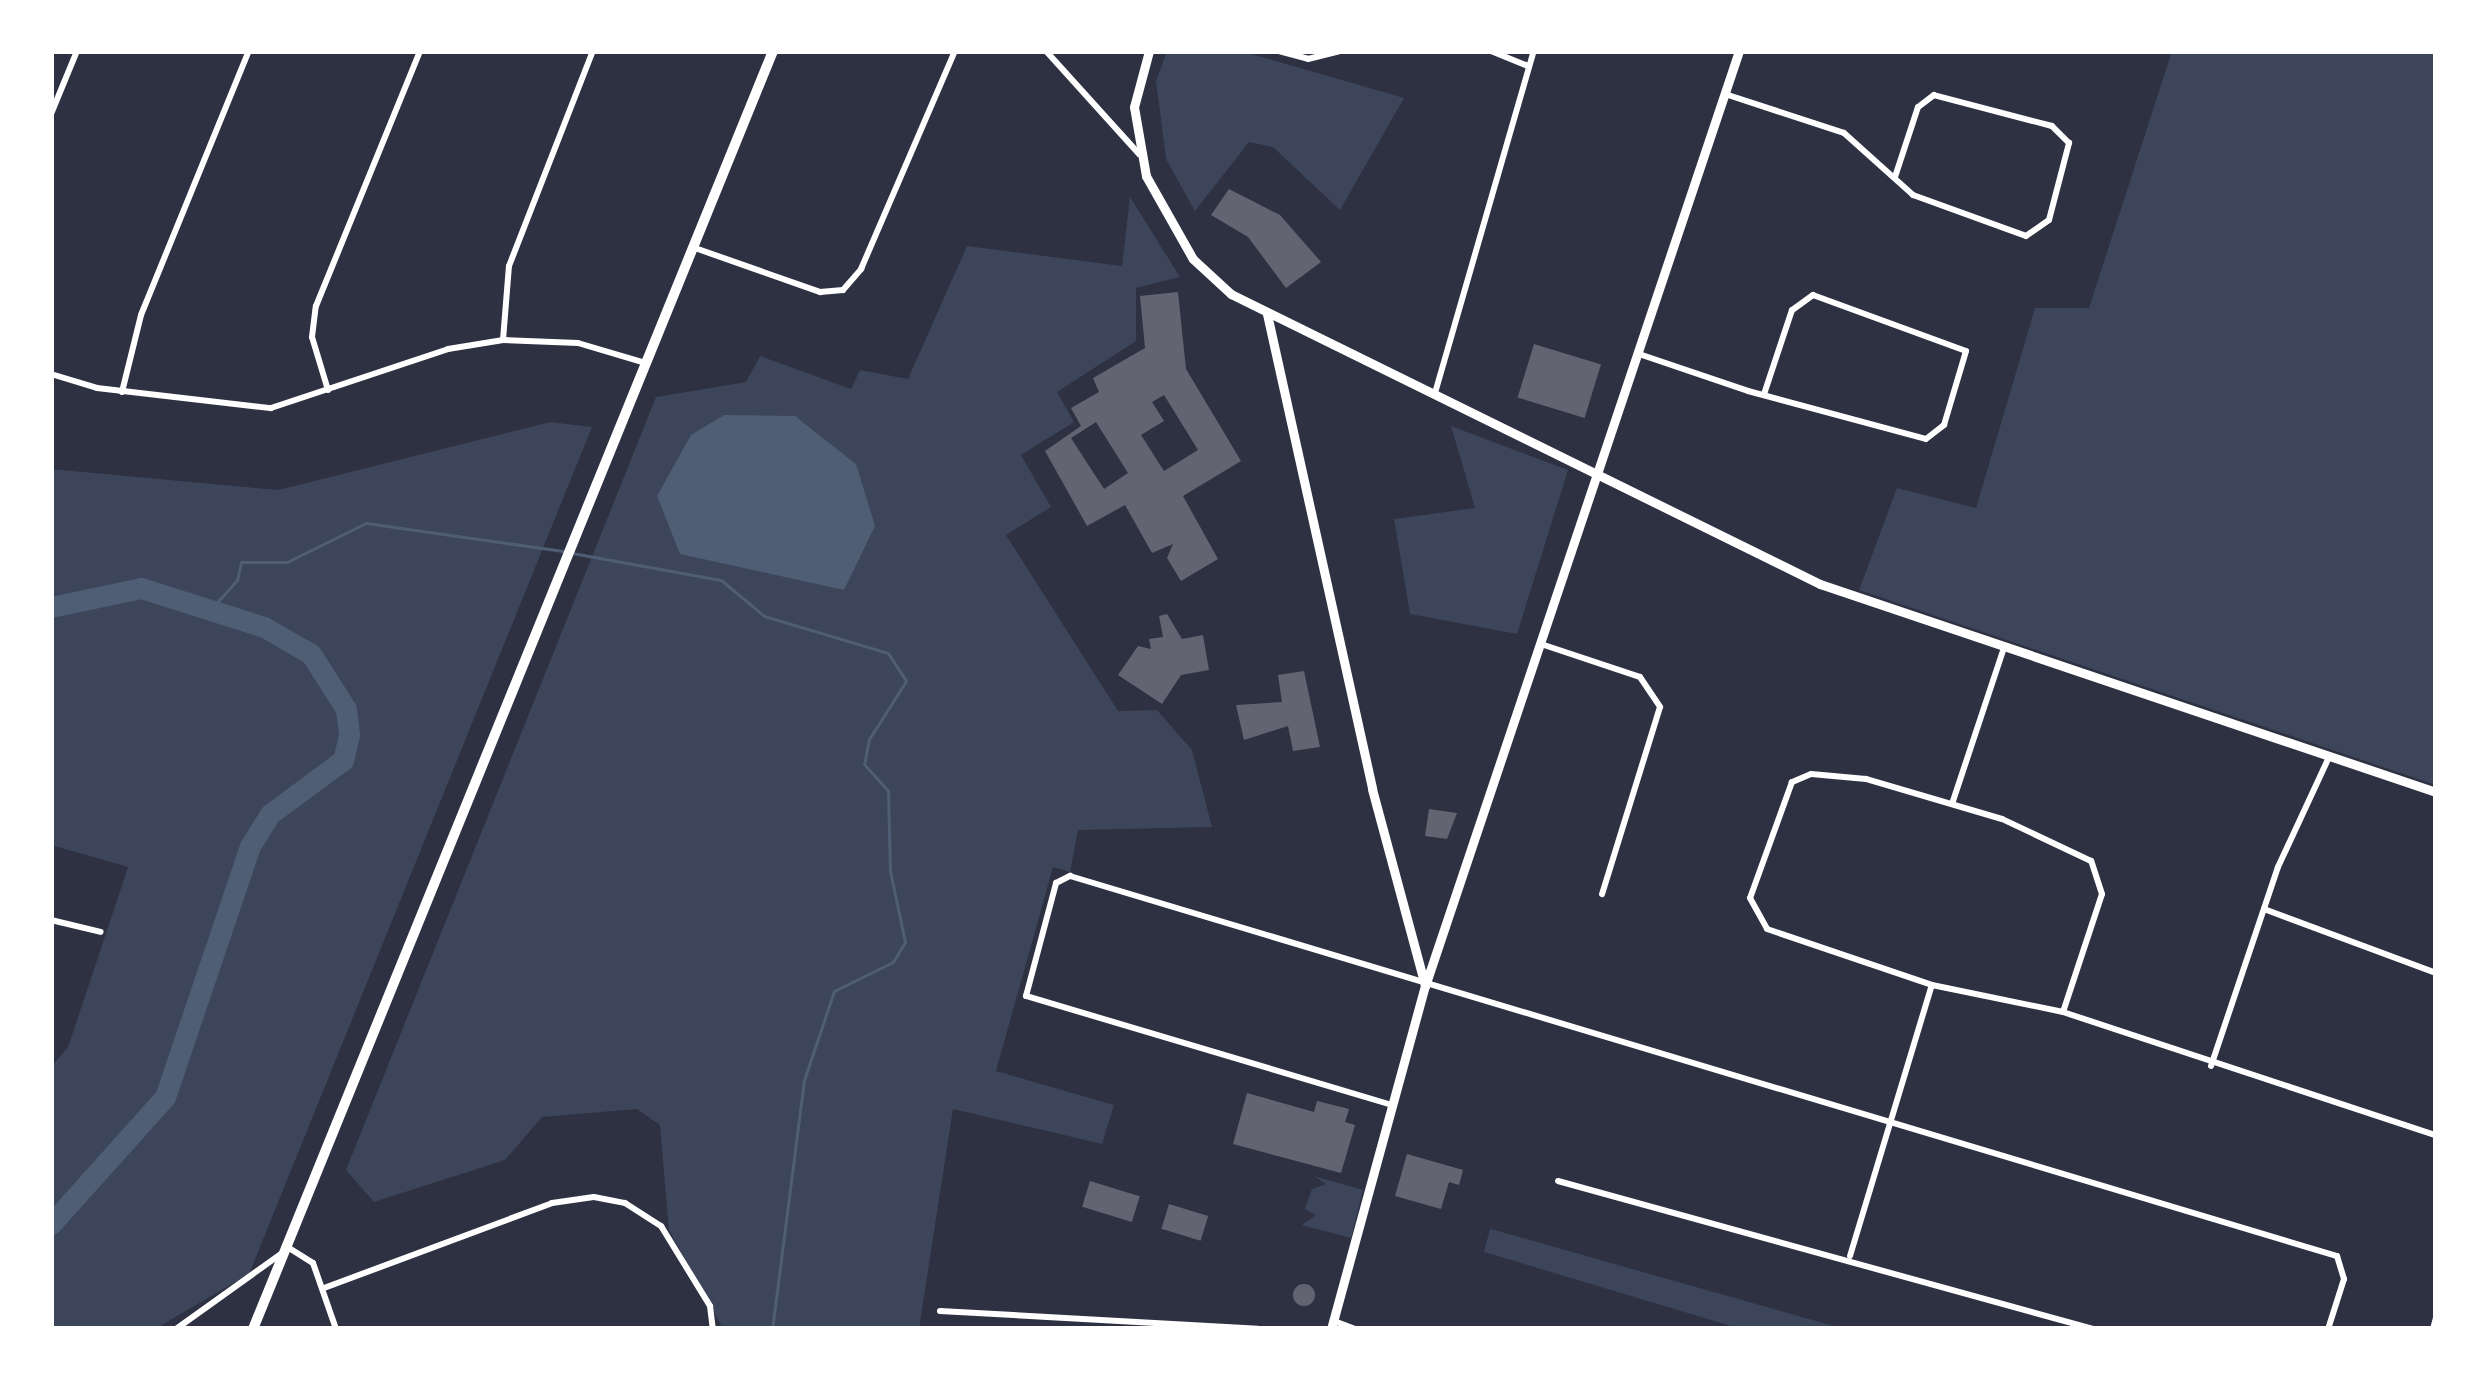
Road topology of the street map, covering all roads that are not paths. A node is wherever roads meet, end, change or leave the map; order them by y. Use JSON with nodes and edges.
{"nodes":[{"id":1,"x":77,"y":51,"type":"edge"},
{"id":2,"x":249,"y":51,"type":"edge"},
{"id":3,"x":420,"y":51,"type":"edge"},
{"id":4,"x":593,"y":51,"type":"edge"},
{"id":5,"x":773,"y":51,"type":"edge"},
{"id":6,"x":956,"y":51,"type":"edge"},
{"id":7,"x":1046,"y":51,"type":"edge"},
{"id":8,"x":1149,"y":51,"type":"edge"},
{"id":9,"x":1279,"y":51,"type":"edge"},
{"id":10,"x":1339,"y":51,"type":"edge"},
{"id":11,"x":1490,"y":51,"type":"edge"},
{"id":12,"x":1534,"y":51,"type":"edge"},
{"id":13,"x":1739,"y":51,"type":"edge"},
{"id":14,"x":1528,"y":66,"type":"junction"},
{"id":15,"x":1724,"y":94,"type":"junction"},
{"id":16,"x":51,"y":114,"type":"edge"},
{"id":17,"x":1139,"y":154,"type":"junction"},
{"id":18,"x":1895,"y":177,"type":"junction"},
{"id":19,"x":695,"y":248,"type":"junction"},
{"id":20,"x":1267,"y":314,"type":"junction"},
{"id":21,"x":503,"y":340,"type":"junction"},
{"id":22,"x":1639,"y":354,"type":"junction"},
{"id":23,"x":648,"y":365,"type":"junction"},
{"id":24,"x":51,"y":374,"type":"edge"},
{"id":25,"x":328,"y":390,"type":"junction"},
{"id":26,"x":122,"y":392,"type":"junction"},
{"id":27,"x":1435,"y":393,"type":"junction"},
{"id":28,"x":1765,"y":394,"type":"junction"},
{"id":29,"x":1596,"y":473,"type":"junction"},
{"id":30,"x":1540,"y":644,"type":"junction"},
{"id":31,"x":2004,"y":646,"type":"junction"},
{"id":32,"x":2330,"y":754,"type":"junction"},
{"id":33,"x":2436,"y":792,"type":"edge"},
{"id":34,"x":1952,"y":804,"type":"junction"},
{"id":35,"x":1602,"y":894,"type":"dead end"},
{"id":36,"x":2264,"y":909,"type":"junction"},
{"id":37,"x":51,"y":920,"type":"edge"},
{"id":38,"x":101,"y":932,"type":"dead end"},
{"id":39,"x":2436,"y":973,"type":"edge"},
{"id":40,"x":1932,"y":985,"type":"junction"},
{"id":41,"x":1425,"y":986,"type":"junction"},
{"id":42,"x":2062,"y":1012,"type":"junction"},
{"id":43,"x":2211,"y":1066,"type":"junction"},
{"id":44,"x":1392,"y":1106,"type":"junction"},
{"id":45,"x":1889,"y":1122,"type":"junction"},
{"id":46,"x":2436,"y":1135,"type":"edge"},
{"id":47,"x":1558,"y":1181,"type":"dead end"},
{"id":48,"x":289,"y":1248,"type":"junction"},
{"id":49,"x":1850,"y":1256,"type":"junction"},
{"id":50,"x":323,"y":1288,"type":"junction"},
{"id":51,"x":940,"y":1311,"type":"dead end"},
{"id":52,"x":2436,"y":1318,"type":"edge"},
{"id":53,"x":1333,"y":1325,"type":"edge"},
{"id":54,"x":176,"y":1329,"type":"edge"},
{"id":55,"x":253,"y":1329,"type":"edge"},
{"id":56,"x":336,"y":1329,"type":"edge"},
{"id":57,"x":712,"y":1329,"type":"edge"},
{"id":58,"x":1257,"y":1329,"type":"edge"},
{"id":59,"x":1355,"y":1329,"type":"edge"},
{"id":60,"x":2093,"y":1329,"type":"edge"},
{"id":61,"x":2328,"y":1329,"type":"edge"},
{"id":62,"x":2433,"y":1329,"type":"edge"}],
"edges":[{"from":1,"to":16,"type":"street"},
{"from":2,"to":26,"type":"street"},
{"from":3,"to":25,"type":"street"},
{"from":4,"to":21,"type":"street"},
{"from":5,"to":19,"type":"main road"},
{"from":6,"to":19,"type":"street"},
{"from":7,"to":17,"type":"street"},
{"from":8,"to":17,"type":"street"},
{"from":9,"to":10,"type":"street"},
{"from":11,"to":14,"type":"street"},
{"from":12,"to":14,"type":"street"},
{"from":13,"to":15,"type":"street"},
{"from":14,"to":27,"type":"street"},
{"from":15,"to":18,"type":"street"},
{"from":15,"to":22,"type":"street"},
{"from":17,"to":20,"type":"street"},
{"from":18,"to":18,"type":"street"},
{"from":19,"to":23,"type":"main road"},
{"from":20,"to":27,"type":"street"},
{"from":20,"to":41,"type":"street"},
{"from":21,"to":23,"type":"street"},
{"from":21,"to":25,"type":"street"},
{"from":22,"to":28,"type":"street"},
{"from":22,"to":29,"type":"street"},
{"from":23,"to":48,"type":"main road"},
{"from":24,"to":26,"type":"street"},
{"from":25,"to":26,"type":"street"},
{"from":27,"to":29,"type":"street"},
{"from":28,"to":28,"type":"street"},
{"from":29,"to":30,"type":"street"},
{"from":29,"to":31,"type":"street"},
{"from":30,"to":35,"type":"street"},
{"from":30,"to":41,"type":"street"},
{"from":31,"to":32,"type":"street"},
{"from":31,"to":34,"type":"street"},
{"from":32,"to":33,"type":"street"},
{"from":32,"to":36,"type":"street"},
{"from":34,"to":40,"type":"street"},
{"from":34,"to":42,"type":"street"},
{"from":36,"to":39,"type":"street"},
{"from":36,"to":43,"type":"street"},
{"from":37,"to":38,"type":"street"},
{"from":40,"to":42,"type":"street"},
{"from":40,"to":45,"type":"street"},
{"from":41,"to":44,"type":"street"},
{"from":41,"to":44,"type":"street"},
{"from":41,"to":45,"type":"street"},
{"from":42,"to":43,"type":"street"},
{"from":43,"to":46,"type":"street"},
{"from":44,"to":53,"type":"street"},
{"from":45,"to":49,"type":"street"},
{"from":45,"to":61,"type":"street"},
{"from":47,"to":49,"type":"street"},
{"from":48,"to":50,"type":"street"},
{"from":48,"to":54,"type":"street"},
{"from":48,"to":55,"type":"main road"},
{"from":49,"to":60,"type":"street"},
{"from":50,"to":56,"type":"street"},
{"from":50,"to":57,"type":"street"},
{"from":51,"to":58,"type":"street"},
{"from":52,"to":62,"type":"street"},
{"from":53,"to":59,"type":"street"}]}
